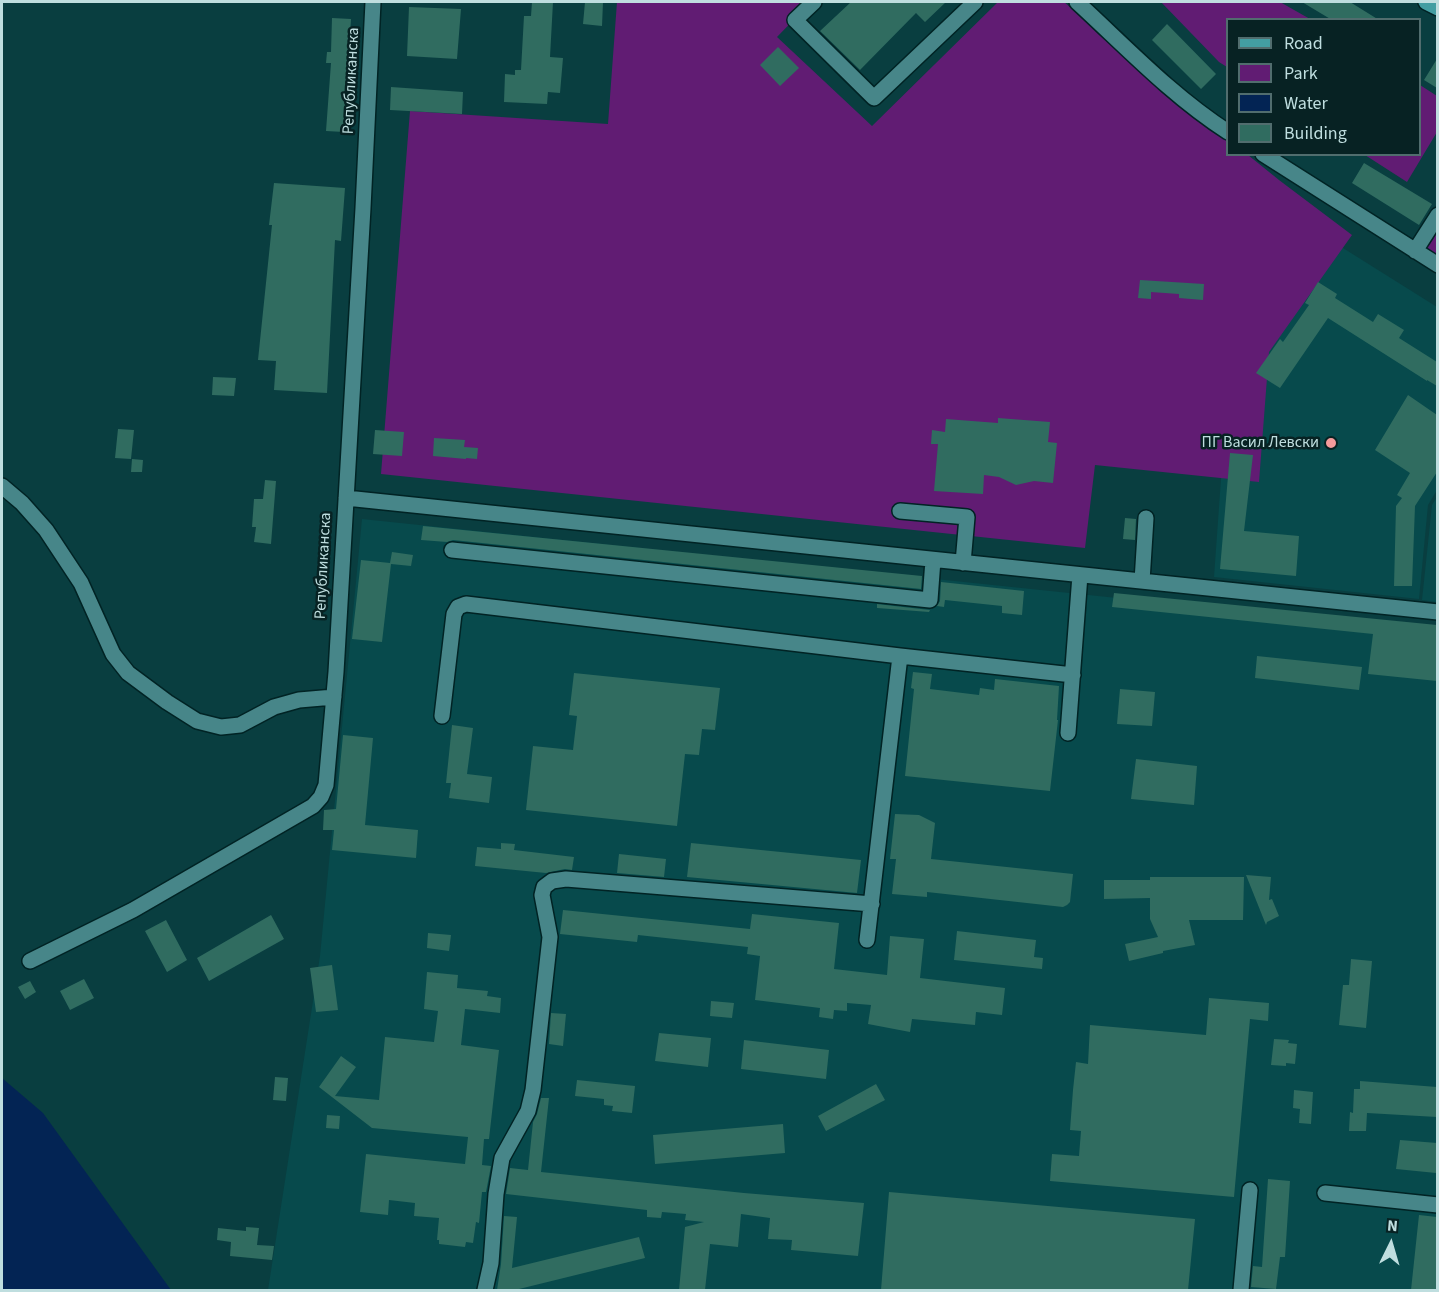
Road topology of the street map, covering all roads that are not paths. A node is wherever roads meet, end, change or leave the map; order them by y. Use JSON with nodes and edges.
{"nodes":[{"id":1,"x":374,"y":2,"type":"edge"},
{"id":2,"x":814,"y":2,"type":"edge"},
{"id":3,"x":975,"y":2,"type":"edge"},
{"id":4,"x":1077,"y":2,"type":"edge"},
{"id":5,"x":1426,"y":2,"type":"edge"},
{"id":6,"x":1437,"y":8,"type":"edge"},
{"id":7,"x":1226,"y":131,"type":"edge"},
{"id":8,"x":1266,"y":156,"type":"edge"},
{"id":9,"x":1437,"y":215,"type":"edge"},
{"id":10,"x":1415,"y":251,"type":"junction"},
{"id":11,"x":1437,"y":265,"type":"edge"},
{"id":12,"x":2,"y":486,"type":"edge"},
{"id":13,"x":346,"y":498,"type":"junction"},
{"id":14,"x":900,"y":511,"type":"dead end"},
{"id":15,"x":1146,"y":518,"type":"dead end"},
{"id":16,"x":452,"y":550,"type":"dead end"},
{"id":17,"x":933,"y":560,"type":"junction"},
{"id":18,"x":963,"y":563,"type":"junction"},
{"id":19,"x":1080,"y":575,"type":"junction"},
{"id":20,"x":1142,"y":581,"type":"junction"},
{"id":21,"x":1437,"y":612,"type":"edge"},
{"id":22,"x":900,"y":656,"type":"junction"},
{"id":23,"x":1073,"y":675,"type":"junction"},
{"id":24,"x":334,"y":697,"type":"junction"},
{"id":25,"x":442,"y":716,"type":"dead end"},
{"id":26,"x":1068,"y":732,"type":"dead end"},
{"id":27,"x":872,"y":904,"type":"junction"},
{"id":28,"x":867,"y":940,"type":"dead end"},
{"id":29,"x":30,"y":961,"type":"dead end"},
{"id":30,"x":1250,"y":1190,"type":"dead end"},
{"id":31,"x":1324,"y":1194,"type":"dead end"},
{"id":32,"x":1437,"y":1205,"type":"edge"},
{"id":33,"x":485,"y":1290,"type":"edge"},
{"id":34,"x":1241,"y":1290,"type":"edge"}],
"edges":[{"from":1,"to":13,"type":"street","name":"Републиканска"},
{"from":2,"to":3,"type":"street"},
{"from":4,"to":7,"type":"street"},
{"from":5,"to":6,"type":"main road"},
{"from":8,"to":10,"type":"street"},
{"from":9,"to":10,"type":"street"},
{"from":10,"to":11,"type":"street"},
{"from":12,"to":24,"type":"street"},
{"from":13,"to":17,"type":"street"},
{"from":13,"to":24,"type":"street","name":"Републиканска"},
{"from":14,"to":18,"type":"street"},
{"from":15,"to":20,"type":"street"},
{"from":16,"to":17,"type":"street"},
{"from":17,"to":18,"type":"street"},
{"from":18,"to":19,"type":"street"},
{"from":19,"to":20,"type":"street"},
{"from":19,"to":23,"type":"street"},
{"from":20,"to":21,"type":"street"},
{"from":22,"to":23,"type":"street"},
{"from":22,"to":25,"type":"street"},
{"from":22,"to":27,"type":"street"},
{"from":23,"to":26,"type":"street"},
{"from":24,"to":29,"type":"street","name":"Републиканска"},
{"from":27,"to":28,"type":"street"},
{"from":27,"to":33,"type":"street"},
{"from":30,"to":34,"type":"street"},
{"from":31,"to":32,"type":"street"}]}
